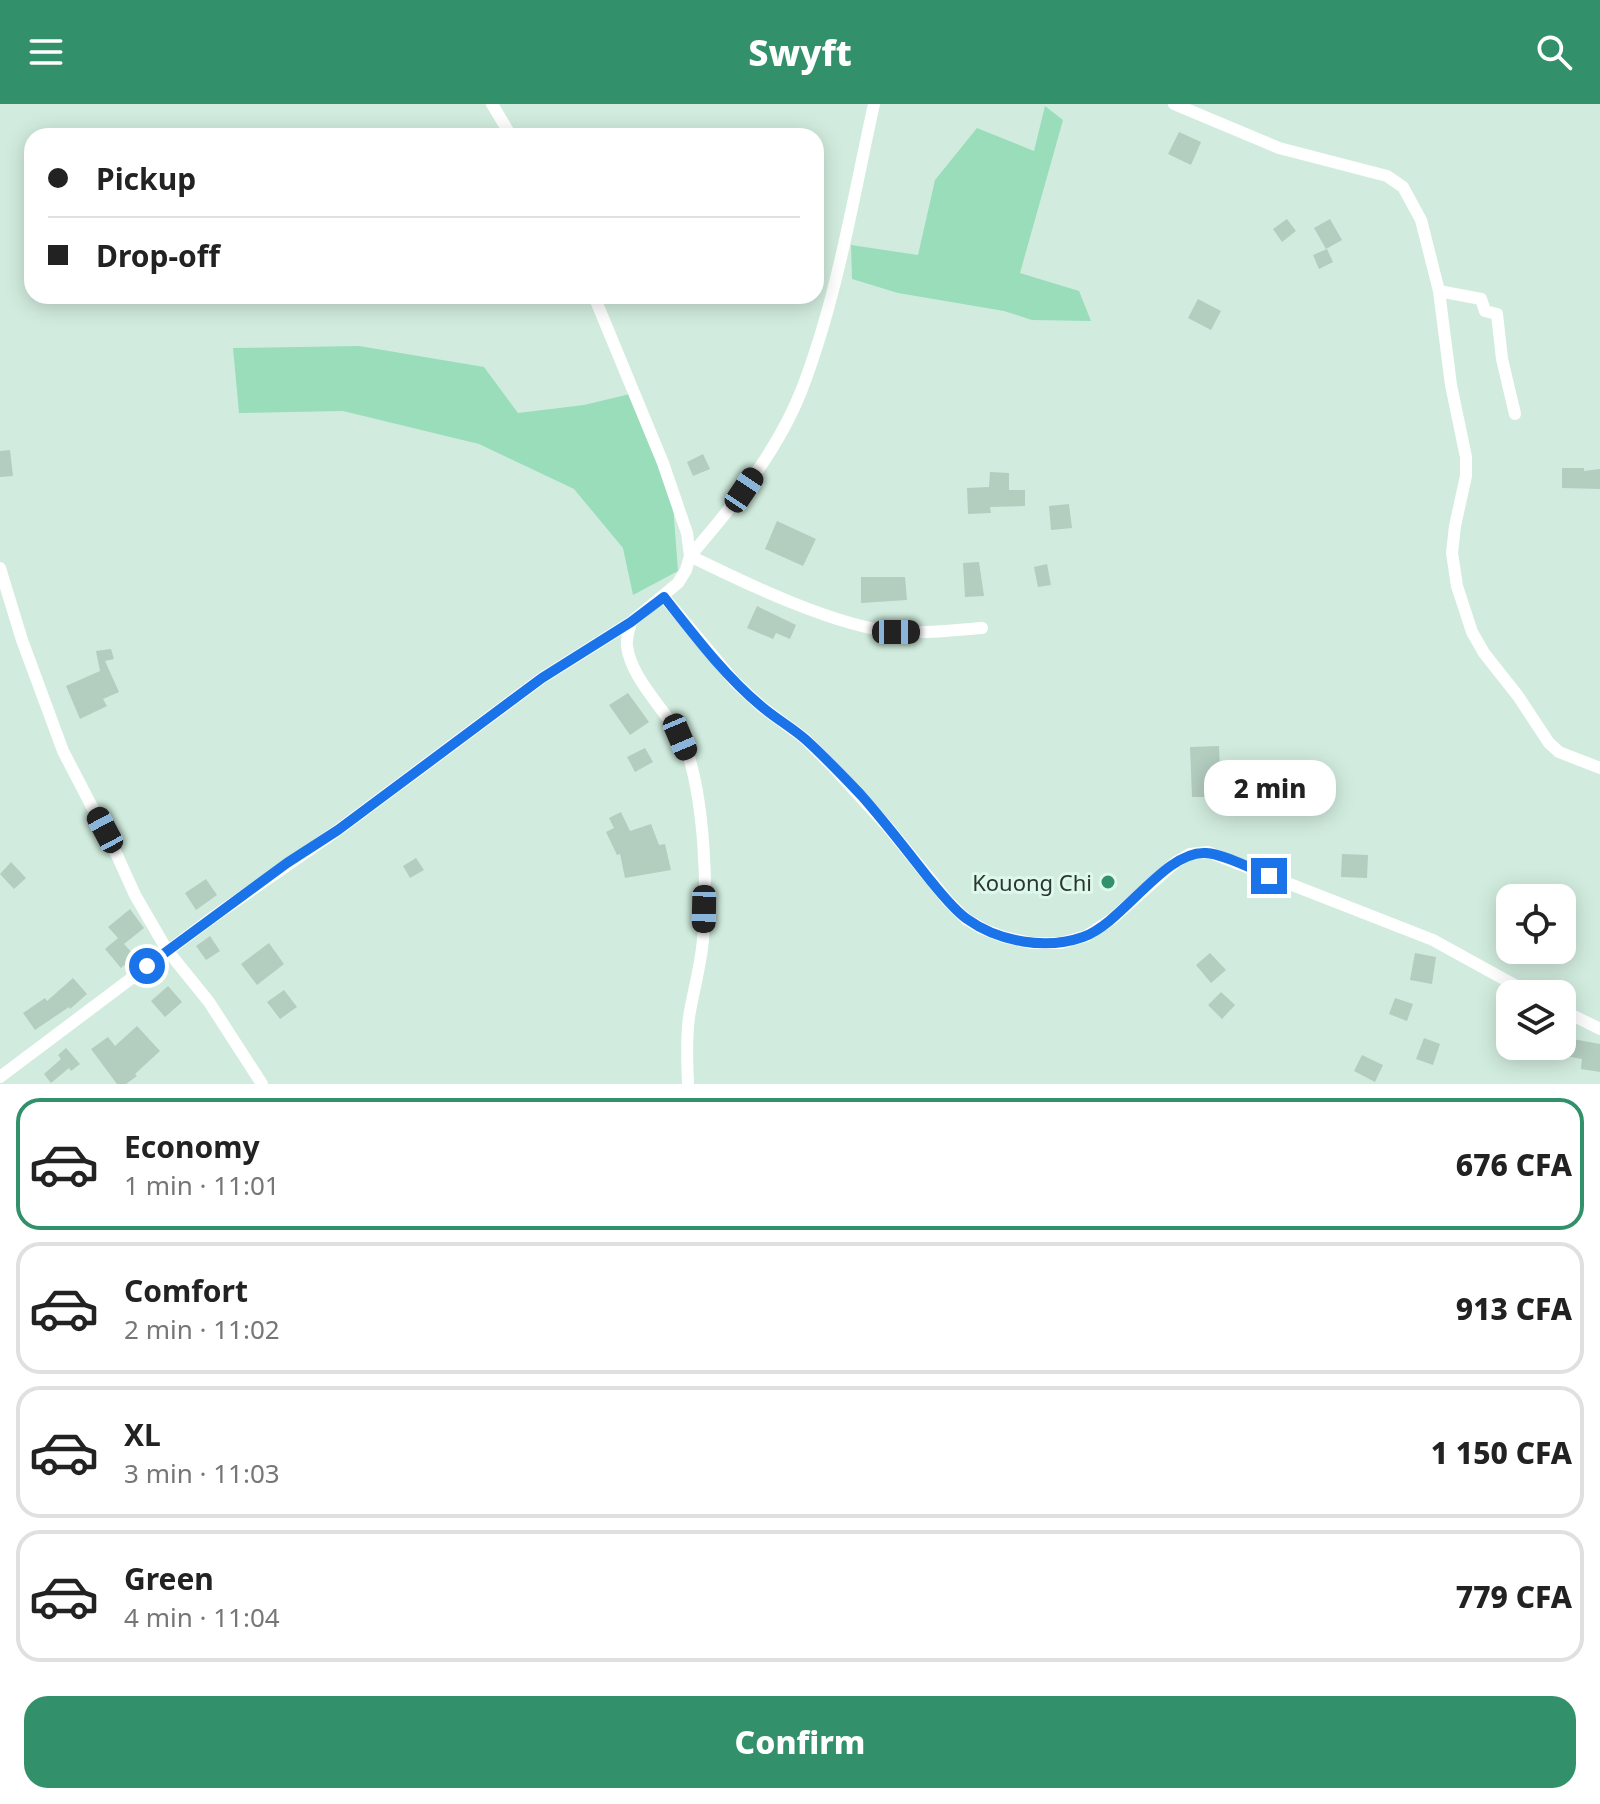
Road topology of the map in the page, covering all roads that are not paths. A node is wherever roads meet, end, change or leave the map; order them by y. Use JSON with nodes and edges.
{"nodes":[{"id":1,"x":492,"y":104,"type":"edge"},
{"id":2,"x":874,"y":104,"type":"edge"},
{"id":3,"x":1174,"y":104,"type":"edge"},
{"id":4,"x":506,"y":128,"type":"edge"},
{"id":5,"x":1439,"y":291,"type":"junction"},
{"id":6,"x":597,"y":304,"type":"edge"},
{"id":7,"x":1515,"y":414,"type":"dead end"},
{"id":8,"x":690,"y":556,"type":"junction"},
{"id":9,"x":0,"y":568,"type":"edge"},
{"id":10,"x":664,"y":597,"type":"junction"},
{"id":11,"x":631,"y":622,"type":"junction"},
{"id":12,"x":982,"y":628,"type":"dead end"},
{"id":13,"x":1600,"y":768,"type":"edge"},
{"id":14,"x":167,"y":950,"type":"junction"},
{"id":15,"x":1506,"y":980,"type":"edge"},
{"id":16,"x":1576,"y":1017,"type":"edge"},
{"id":17,"x":1600,"y":1029,"type":"edge"},
{"id":18,"x":0,"y":1077,"type":"edge"},
{"id":19,"x":262,"y":1084,"type":"edge"},
{"id":20,"x":688,"y":1084,"type":"edge"}],
"edges":[{"from":1,"to":4,"type":"street"},
{"from":2,"to":8,"type":"street"},
{"from":3,"to":5,"type":"street"},
{"from":5,"to":7,"type":"street"},
{"from":5,"to":13,"type":"street"},
{"from":6,"to":8,"type":"street"},
{"from":8,"to":10,"type":"street"},
{"from":8,"to":12,"type":"street"},
{"from":9,"to":14,"type":"street"},
{"from":10,"to":11,"type":"street"},
{"from":10,"to":15,"type":"street"},
{"from":11,"to":14,"type":"street"},
{"from":11,"to":20,"type":"street"},
{"from":14,"to":18,"type":"street"},
{"from":14,"to":19,"type":"street"},
{"from":16,"to":17,"type":"street"}]}
